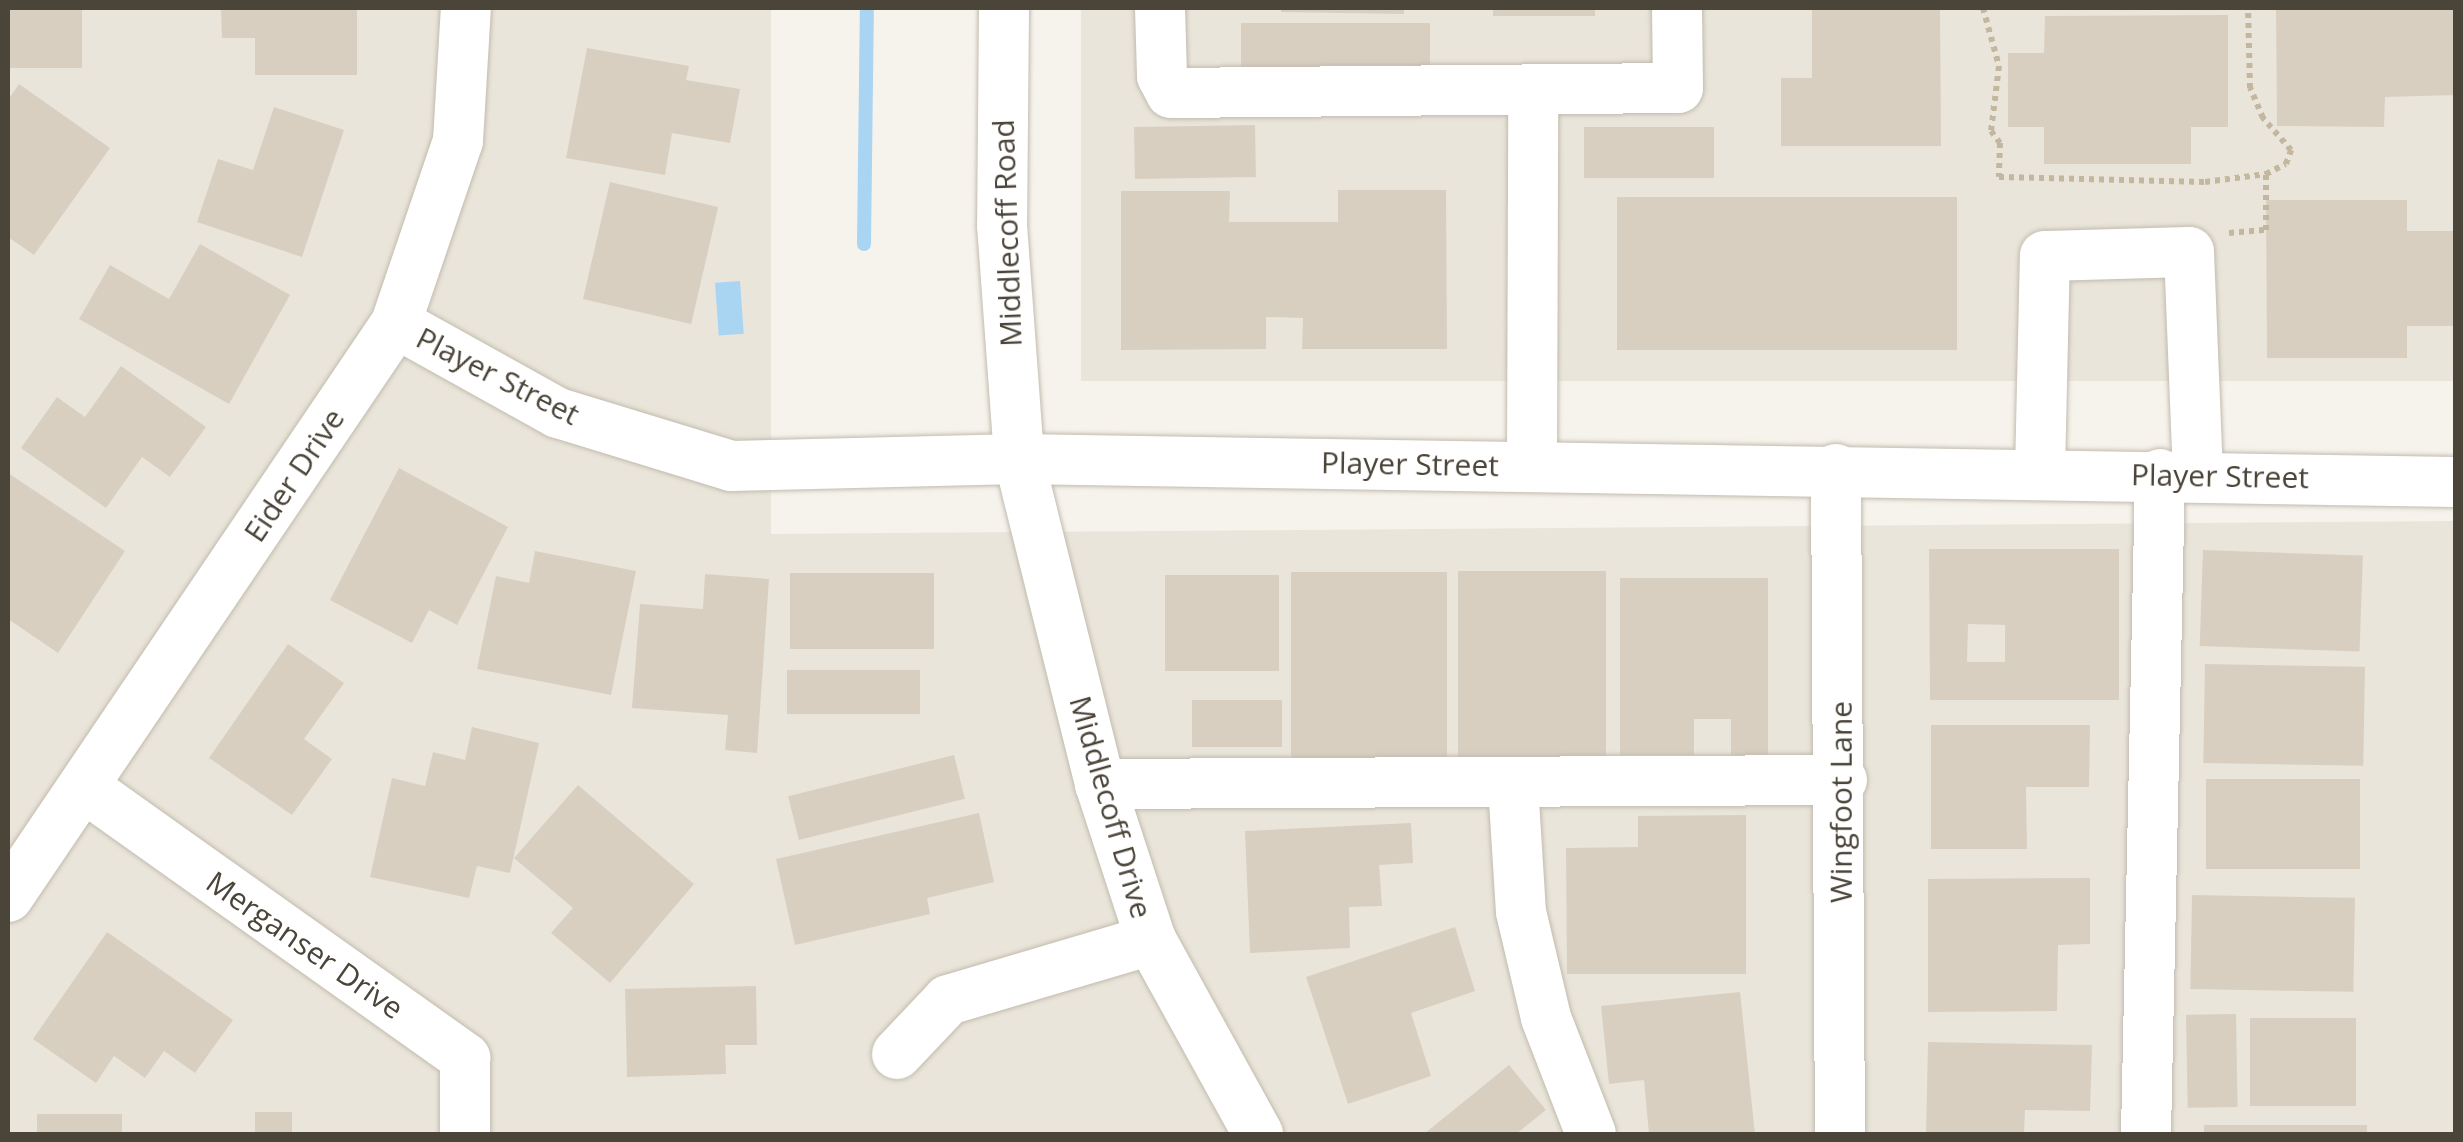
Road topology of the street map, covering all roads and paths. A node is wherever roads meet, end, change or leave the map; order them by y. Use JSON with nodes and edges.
{"nodes":[{"id":1,"x":466,"y":8,"type":"edge"},
{"id":2,"x":1004,"y":8,"type":"edge"},
{"id":3,"x":1160,"y":8,"type":"edge"},
{"id":4,"x":1677,"y":8,"type":"edge"},
{"id":5,"x":1983,"y":8,"type":"edge"},
{"id":6,"x":2248,"y":8,"type":"edge"},
{"id":7,"x":1533,"y":90,"type":"junction"},
{"id":8,"x":2266,"y":174,"type":"junction"},
{"id":9,"x":2189,"y":252,"type":"junction"},
{"id":10,"x":396,"y":323,"type":"junction"},
{"id":11,"x":1019,"y":459,"type":"junction"},
{"id":12,"x":1532,"y":465,"type":"junction"},
{"id":13,"x":1836,"y":469,"type":"junction"},
{"id":14,"x":2040,"y":472,"type":"junction"},
{"id":15,"x":2179,"y":475,"type":"junction"},
{"id":16,"x":2456,"y":482,"type":"edge"},
{"id":17,"x":1842,"y":780,"type":"junction"},
{"id":18,"x":1100,"y":784,"type":"junction"},
{"id":19,"x":1513,"y":786,"type":"junction"},
{"id":20,"x":84,"y":788,"type":"junction"},
{"id":21,"x":8,"y":897,"type":"edge"},
{"id":22,"x":1151,"y":940,"type":"junction"},
{"id":23,"x":897,"y":1054,"type":"dead end"},
{"id":24,"x":465,"y":1134,"type":"edge"},
{"id":25,"x":1258,"y":1134,"type":"edge"},
{"id":26,"x":1591,"y":1134,"type":"edge"},
{"id":27,"x":1840,"y":1134,"type":"edge"},
{"id":28,"x":2146,"y":1134,"type":"edge"}],
"edges":[{"from":1,"to":10,"type":"street","name":"Eider Drive"},
{"from":2,"to":11,"type":"street","name":"Middlecoff Road"},
{"from":3,"to":7,"type":"street"},
{"from":4,"to":7,"type":"street"},
{"from":5,"to":8,"type":"path"},
{"from":6,"to":8,"type":"path"},
{"from":7,"to":12,"type":"street"},
{"from":8,"to":9,"type":"path"},
{"from":9,"to":14,"type":"street"},
{"from":9,"to":15,"type":"street"},
{"from":10,"to":11,"type":"street","name":"Player Street"},
{"from":10,"to":20,"type":"street","name":"Eider Drive"},
{"from":11,"to":12,"type":"street","name":"Player Street"},
{"from":11,"to":18,"type":"street","name":"Middlecoff Drive"},
{"from":12,"to":13,"type":"street","name":"Player Street"},
{"from":13,"to":14,"type":"street","name":"Player Street"},
{"from":13,"to":17,"type":"street","name":"Wingfoot Lane"},
{"from":14,"to":15,"type":"street","name":"Player Street"},
{"from":15,"to":16,"type":"street","name":"Player Street"},
{"from":15,"to":28,"type":"street"},
{"from":17,"to":19,"type":"street"},
{"from":17,"to":27,"type":"street","name":"Wingfoot Lane"},
{"from":18,"to":19,"type":"street"},
{"from":18,"to":22,"type":"street","name":"Middlecoff Drive"},
{"from":19,"to":26,"type":"street"},
{"from":20,"to":21,"type":"street","name":"Eider Drive"},
{"from":20,"to":24,"type":"street","name":"Merganser Drive"},
{"from":22,"to":23,"type":"street"},
{"from":22,"to":25,"type":"street","name":"Middlecoff Drive"}]}
